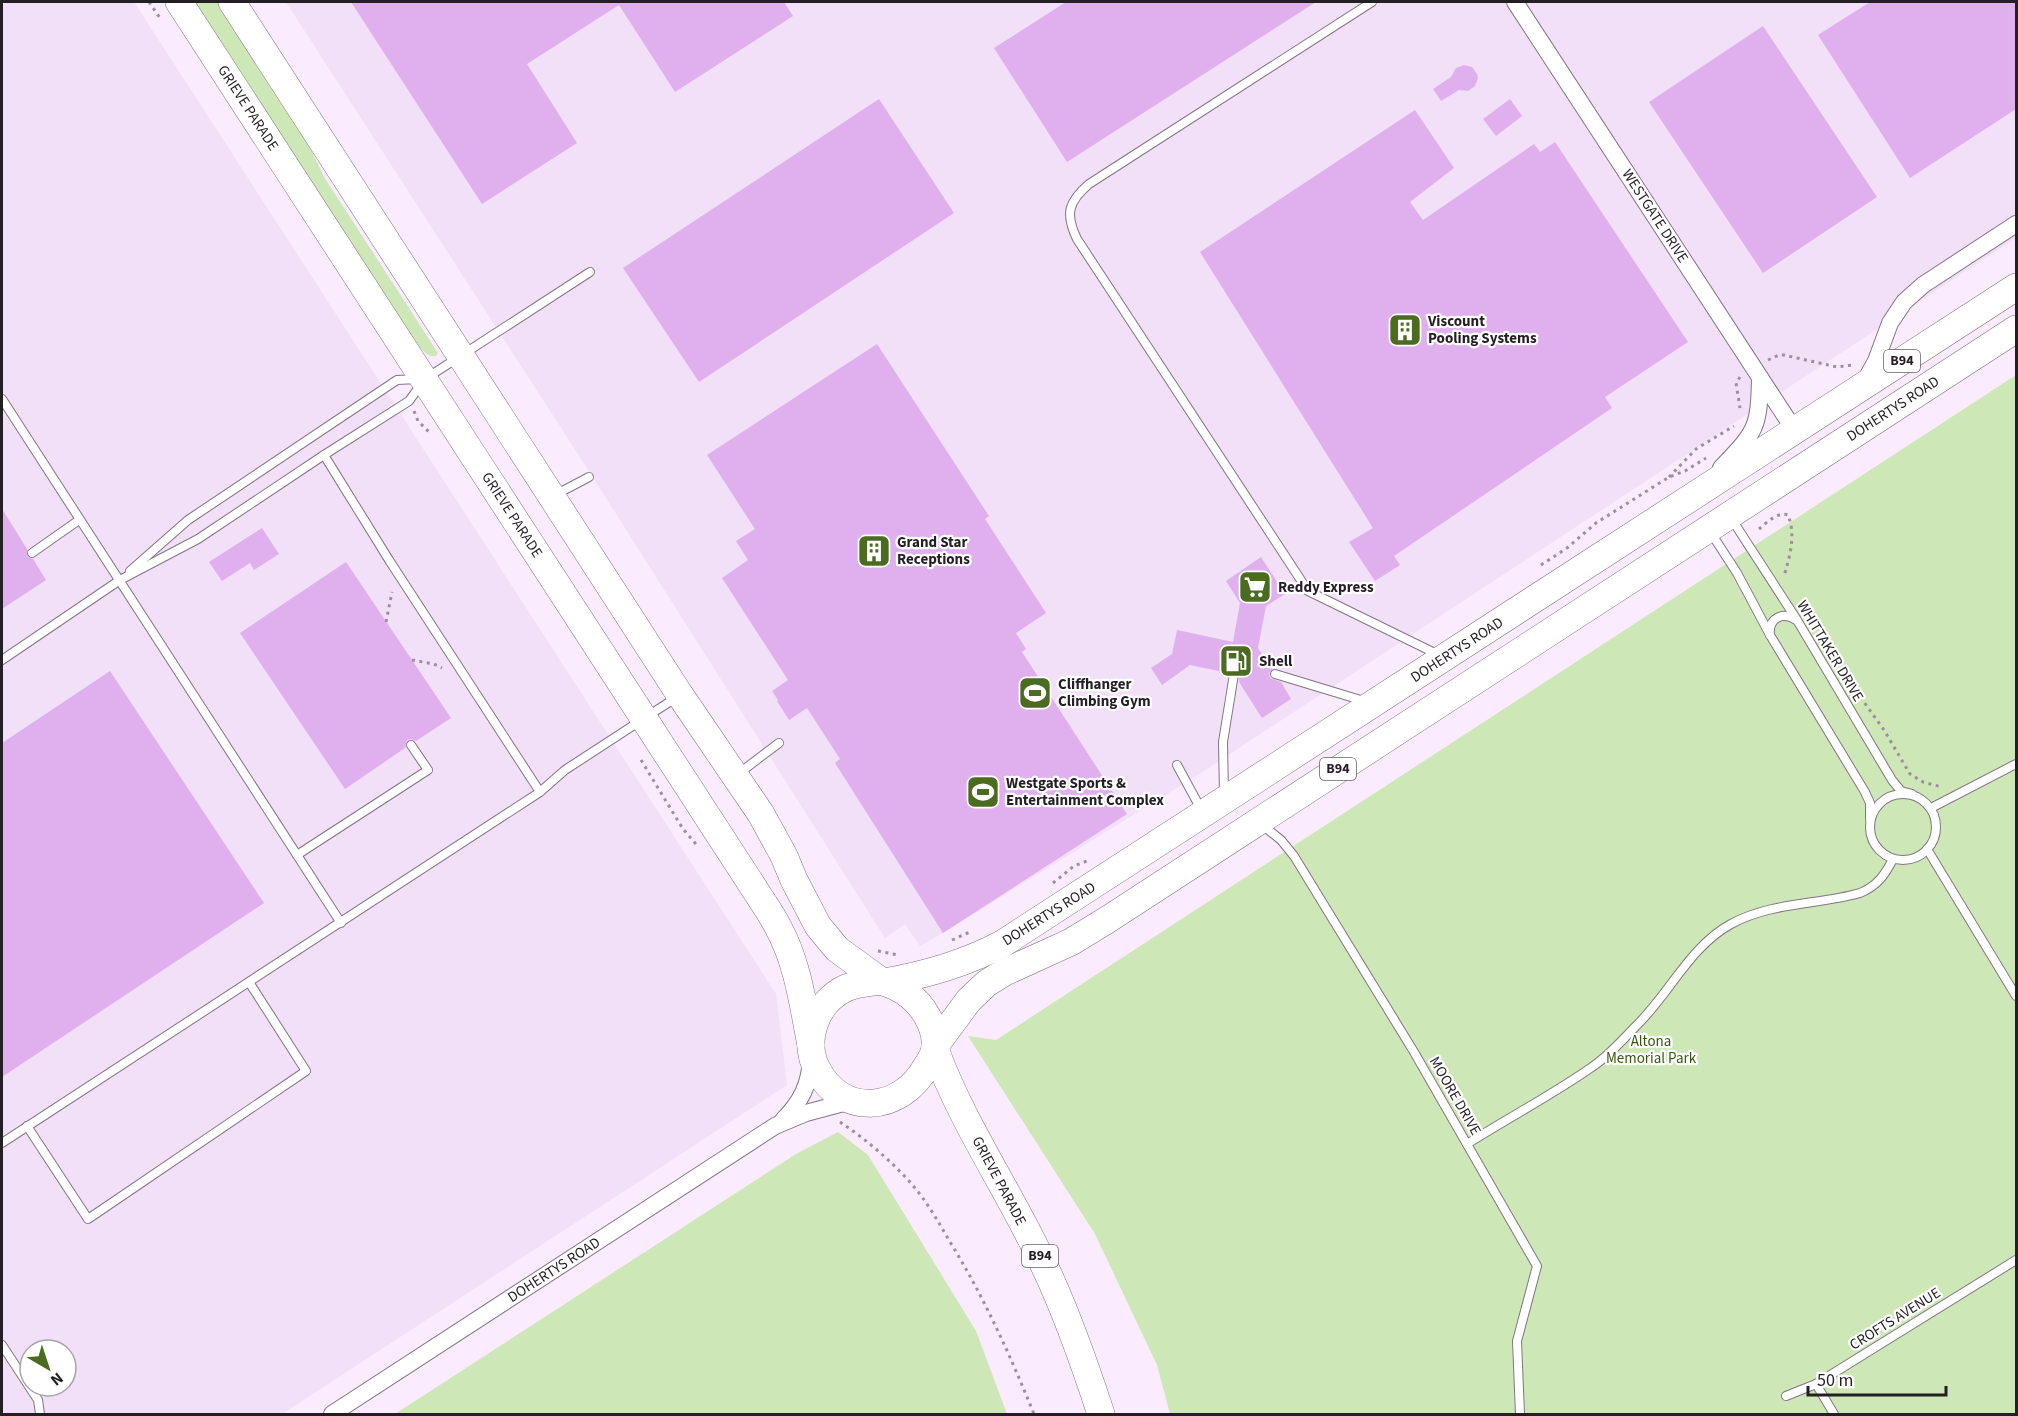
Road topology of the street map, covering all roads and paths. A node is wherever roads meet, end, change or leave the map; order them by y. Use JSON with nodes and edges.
{"nodes":[{"id":1,"x":179,"y":2,"type":"edge"},
{"id":2,"x":232,"y":2,"type":"edge"},
{"id":3,"x":1372,"y":2,"type":"edge"},
{"id":4,"x":1515,"y":2,"type":"edge"},
{"id":5,"x":2016,"y":224,"type":"edge"},
{"id":6,"x":590,"y":272,"type":"dead end"},
{"id":7,"x":2016,"y":287,"type":"edge"},
{"id":8,"x":2016,"y":329,"type":"edge"},
{"id":9,"x":1881,"y":348,"type":"junction"},
{"id":10,"x":460,"y":356,"type":"junction"},
{"id":11,"x":1757,"y":373,"type":"junction"},
{"id":12,"x":425,"y":379,"type":"junction"},
{"id":13,"x":1861,"y":387,"type":"junction"},
{"id":14,"x":2,"y":399,"type":"edge"},
{"id":15,"x":1740,"y":413,"type":"dead end"},
{"id":16,"x":1795,"y":431,"type":"junction"},
{"id":17,"x":1729,"y":435,"type":"dead end"},
{"id":18,"x":1715,"y":453,"type":"dead end"},
{"id":19,"x":324,"y":455,"type":"junction"},
{"id":20,"x":1814,"y":460,"type":"junction"},
{"id":21,"x":589,"y":477,"type":"dead end"},
{"id":22,"x":1698,"y":492,"type":"junction"},
{"id":23,"x":552,"y":497,"type":"junction"},
{"id":24,"x":80,"y":520,"type":"junction"},
{"id":25,"x":1719,"y":522,"type":"junction"},
{"id":26,"x":1760,"y":529,"type":"dead end"},
{"id":27,"x":32,"y":553,"type":"dead end"},
{"id":28,"x":389,"y":560,"type":"junction"},
{"id":29,"x":120,"y":580,"type":"junction"},
{"id":30,"x":1781,"y":582,"type":"dead end"},
{"id":31,"x":1797,"y":620,"type":"junction"},
{"id":32,"x":386,"y":622,"type":"dead end"},
{"id":33,"x":1770,"y":635,"type":"junction"},
{"id":34,"x":1445,"y":658,"type":"junction"},
{"id":35,"x":2,"y":660,"type":"edge"},
{"id":36,"x":412,"y":660,"type":"dead end"},
{"id":37,"x":1234,"y":674,"type":"dead end"},
{"id":38,"x":1275,"y":674,"type":"dead end"},
{"id":39,"x":468,"y":681,"type":"junction"},
{"id":40,"x":1853,"y":687,"type":"dead end"},
{"id":41,"x":680,"y":695,"type":"junction"},
{"id":42,"x":1374,"y":703,"type":"junction"},
{"id":43,"x":643,"y":719,"type":"junction"},
{"id":44,"x":779,"y":743,"type":"dead end"},
{"id":45,"x":411,"y":745,"type":"dead end"},
{"id":46,"x":2016,"y":764,"type":"edge"},
{"id":47,"x":1177,"y":765,"type":"dead end"},
{"id":48,"x":736,"y":777,"type":"junction"},
{"id":49,"x":1970,"y":787,"type":"junction"},
{"id":50,"x":540,"y":792,"type":"junction"},
{"id":51,"x":1912,"y":794,"type":"junction"},
{"id":52,"x":1214,"y":808,"type":"junction"},
{"id":53,"x":1931,"y":808,"type":"junction"},
{"id":54,"x":1870,"y":819,"type":"junction"},
{"id":55,"x":1257,"y":822,"type":"junction"},
{"id":56,"x":1927,"y":849,"type":"junction"},
{"id":57,"x":297,"y":855,"type":"junction"},
{"id":58,"x":1893,"y":859,"type":"junction"},
{"id":59,"x":341,"y":923,"type":"junction"},
{"id":60,"x":873,"y":950,"type":"dead end"},
{"id":61,"x":901,"y":956,"type":"dead end"},
{"id":62,"x":883,"y":981,"type":"junction"},
{"id":63,"x":249,"y":982,"type":"junction"},
{"id":64,"x":2016,"y":996,"type":"edge"},
{"id":65,"x":811,"y":1048,"type":"junction"},
{"id":66,"x":935,"y":1048,"type":"junction"},
{"id":67,"x":856,"y":1102,"type":"junction"},
{"id":68,"x":27,"y":1126,"type":"junction"},
{"id":69,"x":775,"y":1126,"type":"junction"},
{"id":70,"x":2,"y":1143,"type":"edge"},
{"id":71,"x":1467,"y":1144,"type":"junction"},
{"id":72,"x":2016,"y":1260,"type":"edge"},
{"id":73,"x":2,"y":1345,"type":"edge"},
{"id":74,"x":1816,"y":1384,"type":"junction"},
{"id":75,"x":1786,"y":1396,"type":"dead end"},
{"id":76,"x":40,"y":1414,"type":"edge"},
{"id":77,"x":332,"y":1414,"type":"edge"},
{"id":78,"x":1101,"y":1414,"type":"edge"},
{"id":79,"x":1520,"y":1414,"type":"edge"},
{"id":80,"x":1834,"y":1414,"type":"edge"}],
"edges":[{"from":1,"to":12,"type":"main road","name":"GRIEVE PARADE"},
{"from":2,"to":10,"type":"main road"},
{"from":3,"to":34,"type":"lane"},
{"from":4,"to":11,"type":"street","name":"WESTGATE DRIVE"},
{"from":5,"to":9,"type":"street"},
{"from":6,"to":10,"type":"lane"},
{"from":7,"to":13,"type":"main road","name":"DOHERTYS ROAD","number":"B94"},
{"from":8,"to":20,"type":"main road","name":"DOHERTYS ROAD","number":"B94"},
{"from":9,"to":11,"type":"path"},
{"from":9,"to":13,"type":"street"},
{"from":10,"to":12,"type":"lane"},
{"from":10,"to":23,"type":"main road"},
{"from":11,"to":15,"type":"path"},
{"from":11,"to":16,"type":"street","name":"WESTGATE DRIVE"},
{"from":11,"to":22,"type":"street"},
{"from":12,"to":19,"type":"lane"},
{"from":12,"to":29,"type":"lane"},
{"from":12,"to":43,"type":"main road","name":"GRIEVE PARADE"},
{"from":13,"to":16,"type":"main road","name":"DOHERTYS ROAD","number":"B94"},
{"from":14,"to":24,"type":"lane"},
{"from":16,"to":20,"type":"main road"},
{"from":16,"to":22,"type":"main road","name":"DOHERTYS ROAD","number":"B94"},
{"from":17,"to":18,"type":"path"},
{"from":19,"to":28,"type":"lane"},
{"from":19,"to":29,"type":"lane"},
{"from":20,"to":25,"type":"main road","name":"DOHERTYS ROAD","number":"B94"},
{"from":21,"to":23,"type":"lane"},
{"from":22,"to":25,"type":"main road"},
{"from":22,"to":34,"type":"main road","name":"DOHERTYS ROAD","number":"B94"},
{"from":23,"to":41,"type":"main road"},
{"from":24,"to":27,"type":"lane"},
{"from":24,"to":29,"type":"lane"},
{"from":25,"to":31,"type":"lane","name":"WHITTAKER DRIVE"},
{"from":25,"to":33,"type":"lane"},
{"from":25,"to":55,"type":"main road","name":"DOHERTYS ROAD","number":"B94"},
{"from":26,"to":30,"type":"path"},
{"from":28,"to":32,"type":"path"},
{"from":28,"to":39,"type":"lane"},
{"from":29,"to":35,"type":"lane"},
{"from":29,"to":57,"type":"lane"},
{"from":31,"to":33,"type":"lane"},
{"from":31,"to":51,"type":"lane","name":"WHITTAKER DRIVE"},
{"from":33,"to":54,"type":"lane"},
{"from":34,"to":42,"type":"main road","name":"DOHERTYS ROAD","number":"B94"},
{"from":36,"to":39,"type":"path"},
{"from":37,"to":52,"type":"lane"},
{"from":38,"to":42,"type":"lane"},
{"from":39,"to":50,"type":"lane"},
{"from":40,"to":49,"type":"path"},
{"from":41,"to":43,"type":"lane"},
{"from":41,"to":48,"type":"main road"},
{"from":42,"to":52,"type":"main road","name":"DOHERTYS ROAD","number":"B94"},
{"from":43,"to":50,"type":"lane"},
{"from":43,"to":65,"type":"main road","name":"GRIEVE PARADE"},
{"from":44,"to":48,"type":"lane"},
{"from":45,"to":57,"type":"lane"},
{"from":46,"to":49,"type":"lane"},
{"from":47,"to":52,"type":"lane"},
{"from":48,"to":62,"type":"main road"},
{"from":49,"to":53,"type":"lane"},
{"from":50,"to":59,"type":"lane"},
{"from":51,"to":53,"type":"lane"},
{"from":51,"to":54,"type":"lane"},
{"from":52,"to":62,"type":"main road","name":"DOHERTYS ROAD","number":"B94"},
{"from":53,"to":56,"type":"lane"},
{"from":54,"to":58,"type":"lane"},
{"from":55,"to":66,"type":"main road","name":"DOHERTYS ROAD","number":"B94"},
{"from":55,"to":71,"type":"lane","name":"MOORE DRIVE"},
{"from":56,"to":58,"type":"lane"},
{"from":56,"to":64,"type":"lane"},
{"from":57,"to":59,"type":"lane"},
{"from":58,"to":71,"type":"lane"},
{"from":59,"to":63,"type":"lane"},
{"from":60,"to":61,"type":"path"},
{"from":62,"to":65,"type":"main road","number":"B94"},
{"from":62,"to":66,"type":"main road"},
{"from":63,"to":68,"type":"lane"},
{"from":63,"to":68,"type":"lane"},
{"from":65,"to":67,"type":"main road"},
{"from":65,"to":69,"type":"street","name":"DOHERTYS ROAD"},
{"from":66,"to":67,"type":"main road"},
{"from":66,"to":78,"type":"main road","name":"GRIEVE PARADE","number":"B94"},
{"from":67,"to":69,"type":"street","name":"DOHERTYS ROAD"},
{"from":68,"to":70,"type":"lane"},
{"from":69,"to":77,"type":"street","name":"DOHERTYS ROAD"},
{"from":71,"to":79,"type":"lane","name":"MOORE DRIVE"},
{"from":72,"to":74,"type":"lane","name":"CROFTS AVENUE"},
{"from":73,"to":76,"type":"lane"},
{"from":74,"to":75,"type":"lane","name":"CROFTS AVENUE"},
{"from":74,"to":80,"type":"lane"}]}
